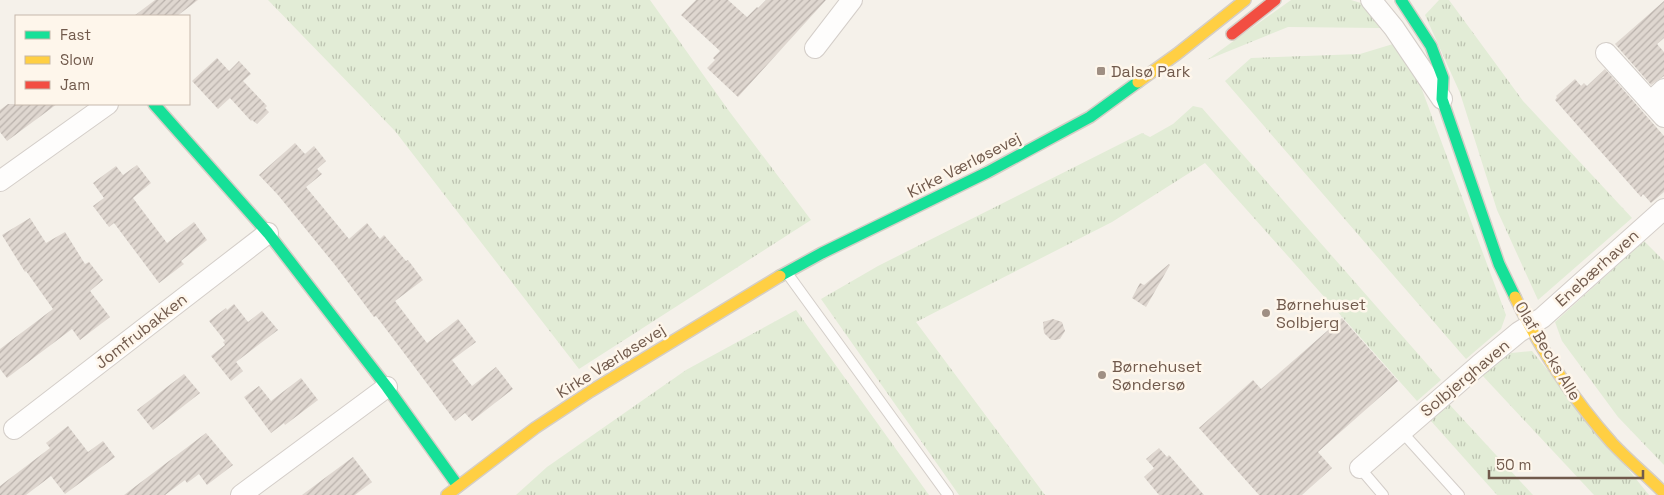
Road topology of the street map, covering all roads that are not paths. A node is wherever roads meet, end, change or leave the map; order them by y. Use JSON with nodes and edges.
{"nodes":[{"id":1,"x":852,"y":0,"type":"edge"},
{"id":2,"x":1245,"y":0,"type":"edge"},
{"id":3,"x":1276,"y":0,"type":"edge"},
{"id":4,"x":1371,"y":0,"type":"edge"},
{"id":5,"x":1401,"y":0,"type":"edge"},
{"id":6,"x":1220,"y":43,"type":"dead end"},
{"id":7,"x":815,"y":48,"type":"dead end"},
{"id":8,"x":1606,"y":53,"type":"dead end"},
{"id":9,"x":1657,"y":96,"type":"edge"},
{"id":10,"x":1442,"y":99,"type":"junction"},
{"id":11,"x":107,"y":105,"type":"edge"},
{"id":12,"x":155,"y":105,"type":"edge"},
{"id":13,"x":1109,"y":118,"type":"dead end"},
{"id":14,"x":1664,"y":118,"type":"edge"},
{"id":15,"x":1048,"y":140,"type":"junction"},
{"id":16,"x":0,"y":181,"type":"edge"},
{"id":17,"x":1664,"y":209,"type":"edge"},
{"id":18,"x":268,"y":233,"type":"junction"},
{"id":19,"x":787,"y":272,"type":"junction"},
{"id":20,"x":1529,"y":326,"type":"junction"},
{"id":21,"x":387,"y":387,"type":"junction"},
{"id":22,"x":14,"y":428,"type":"dead end"},
{"id":23,"x":1402,"y":432,"type":"junction"},
{"id":24,"x":1360,"y":468,"type":"joint"},
{"id":25,"x":461,"y":491,"type":"edge"},
{"id":26,"x":1664,"y":493,"type":"edge"},
{"id":27,"x":241,"y":495,"type":"edge"},
{"id":28,"x":447,"y":495,"type":"edge"},
{"id":29,"x":948,"y":495,"type":"edge"},
{"id":30,"x":1383,"y":495,"type":"edge"},
{"id":31,"x":1459,"y":495,"type":"edge"}],
"edges":[{"from":1,"to":7,"type":"street"},
{"from":2,"to":15,"type":"street","name":"Kirke Værløsevej"},
{"from":3,"to":6,"type":"street"},
{"from":4,"to":10,"type":"street","name":"Olaf Becks Alle"},
{"from":5,"to":10,"type":"street","name":"Olaf Becks Alle"},
{"from":8,"to":9,"type":"street"},
{"from":9,"to":14,"type":"street"},
{"from":10,"to":20,"type":"street","name":"Olaf Becks Alle"},
{"from":11,"to":16,"type":"street"},
{"from":12,"to":18,"type":"street"},
{"from":13,"to":15,"type":"street","name":"Kirke Værløsevej"},
{"from":15,"to":19,"type":"street","name":"Kirke Værløsevej"},
{"from":17,"to":20,"type":"street","name":"Enebærhaven"},
{"from":18,"to":21,"type":"street"},
{"from":18,"to":22,"type":"street","name":"Jomfrubakken"},
{"from":19,"to":25,"type":"street","name":"Kirke Værløsevej"},
{"from":19,"to":29,"type":"lane"},
{"from":20,"to":23,"type":"street","name":"Solbjerghaven"},
{"from":20,"to":26,"type":"street","name":"Olaf Becks Alle"},
{"from":21,"to":25,"type":"street"},
{"from":21,"to":27,"type":"street"},
{"from":23,"to":24,"type":"street","name":"Solbjerghaven"},
{"from":23,"to":31,"type":"lane"},
{"from":24,"to":30,"type":"lane","name":"Solbjerghaven"},
{"from":25,"to":28,"type":"street","name":"Kirke Værløsevej"}]}
